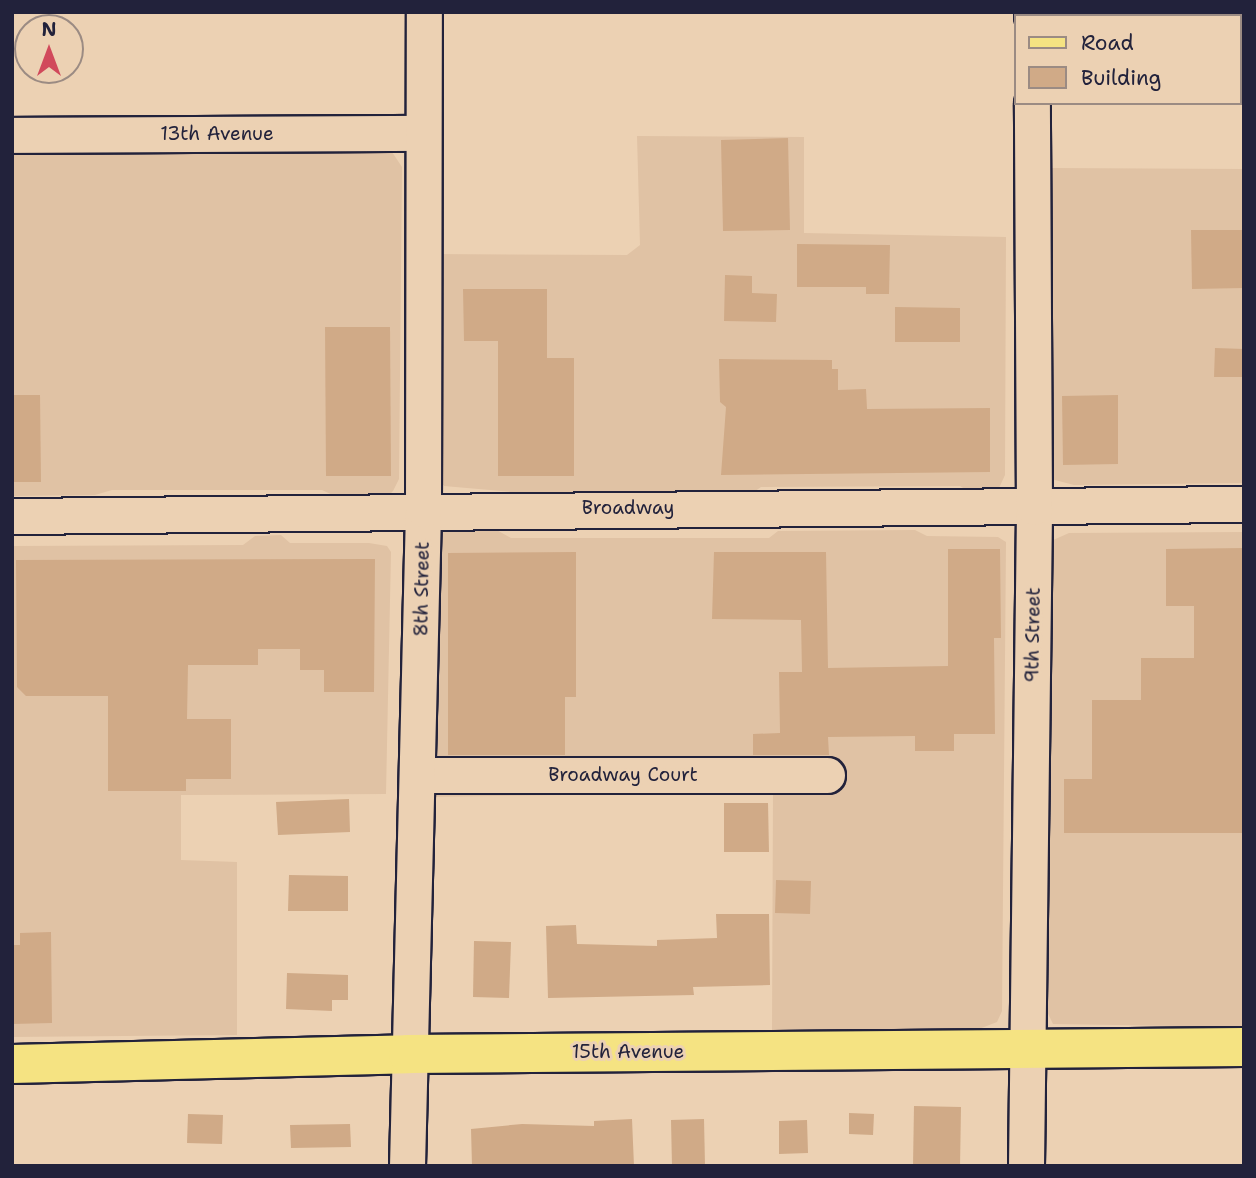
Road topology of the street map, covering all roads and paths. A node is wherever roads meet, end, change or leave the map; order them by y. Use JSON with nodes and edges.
{"nodes":[{"id":1,"x":424,"y":12,"type":"edge"},
{"id":2,"x":1032,"y":105,"type":"edge"},
{"id":3,"x":422,"y":132,"type":"junction"},
{"id":4,"x":12,"y":135,"type":"edge"},
{"id":5,"x":1244,"y":504,"type":"edge"},
{"id":6,"x":1034,"y":507,"type":"junction"},
{"id":7,"x":423,"y":509,"type":"junction"},
{"id":8,"x":12,"y":516,"type":"edge"},
{"id":9,"x":419,"y":775,"type":"junction"},
{"id":10,"x":827,"y":775,"type":"dead end"},
{"id":11,"x":1244,"y":1047,"type":"edge"},
{"id":12,"x":1029,"y":1050,"type":"junction"},
{"id":13,"x":408,"y":1054,"type":"junction"},
{"id":14,"x":12,"y":1064,"type":"edge"},
{"id":15,"x":407,"y":1166,"type":"edge"},
{"id":16,"x":1026,"y":1166,"type":"edge"}],
"edges":[{"from":1,"to":3,"type":"street","name":"8th Street"},
{"from":2,"to":6,"type":"street","name":"9th Street"},
{"from":3,"to":4,"type":"street","name":"13th Avenue"},
{"from":3,"to":7,"type":"street","name":"8th Street"},
{"from":5,"to":6,"type":"street","name":"Broadway"},
{"from":6,"to":7,"type":"street","name":"Broadway"},
{"from":6,"to":12,"type":"street","name":"9th Street"},
{"from":7,"to":8,"type":"street","name":"Broadway"},
{"from":7,"to":9,"type":"street","name":"8th Street"},
{"from":9,"to":10,"type":"street","name":"Broadway Court"},
{"from":9,"to":13,"type":"street","name":"8th Street"},
{"from":11,"to":12,"type":"main road","name":"15th Avenue"},
{"from":12,"to":13,"type":"main road","name":"15th Avenue"},
{"from":12,"to":16,"type":"street","name":"9th Street"},
{"from":13,"to":14,"type":"main road","name":"15th Avenue"},
{"from":13,"to":15,"type":"street","name":"8th Street"}]}
